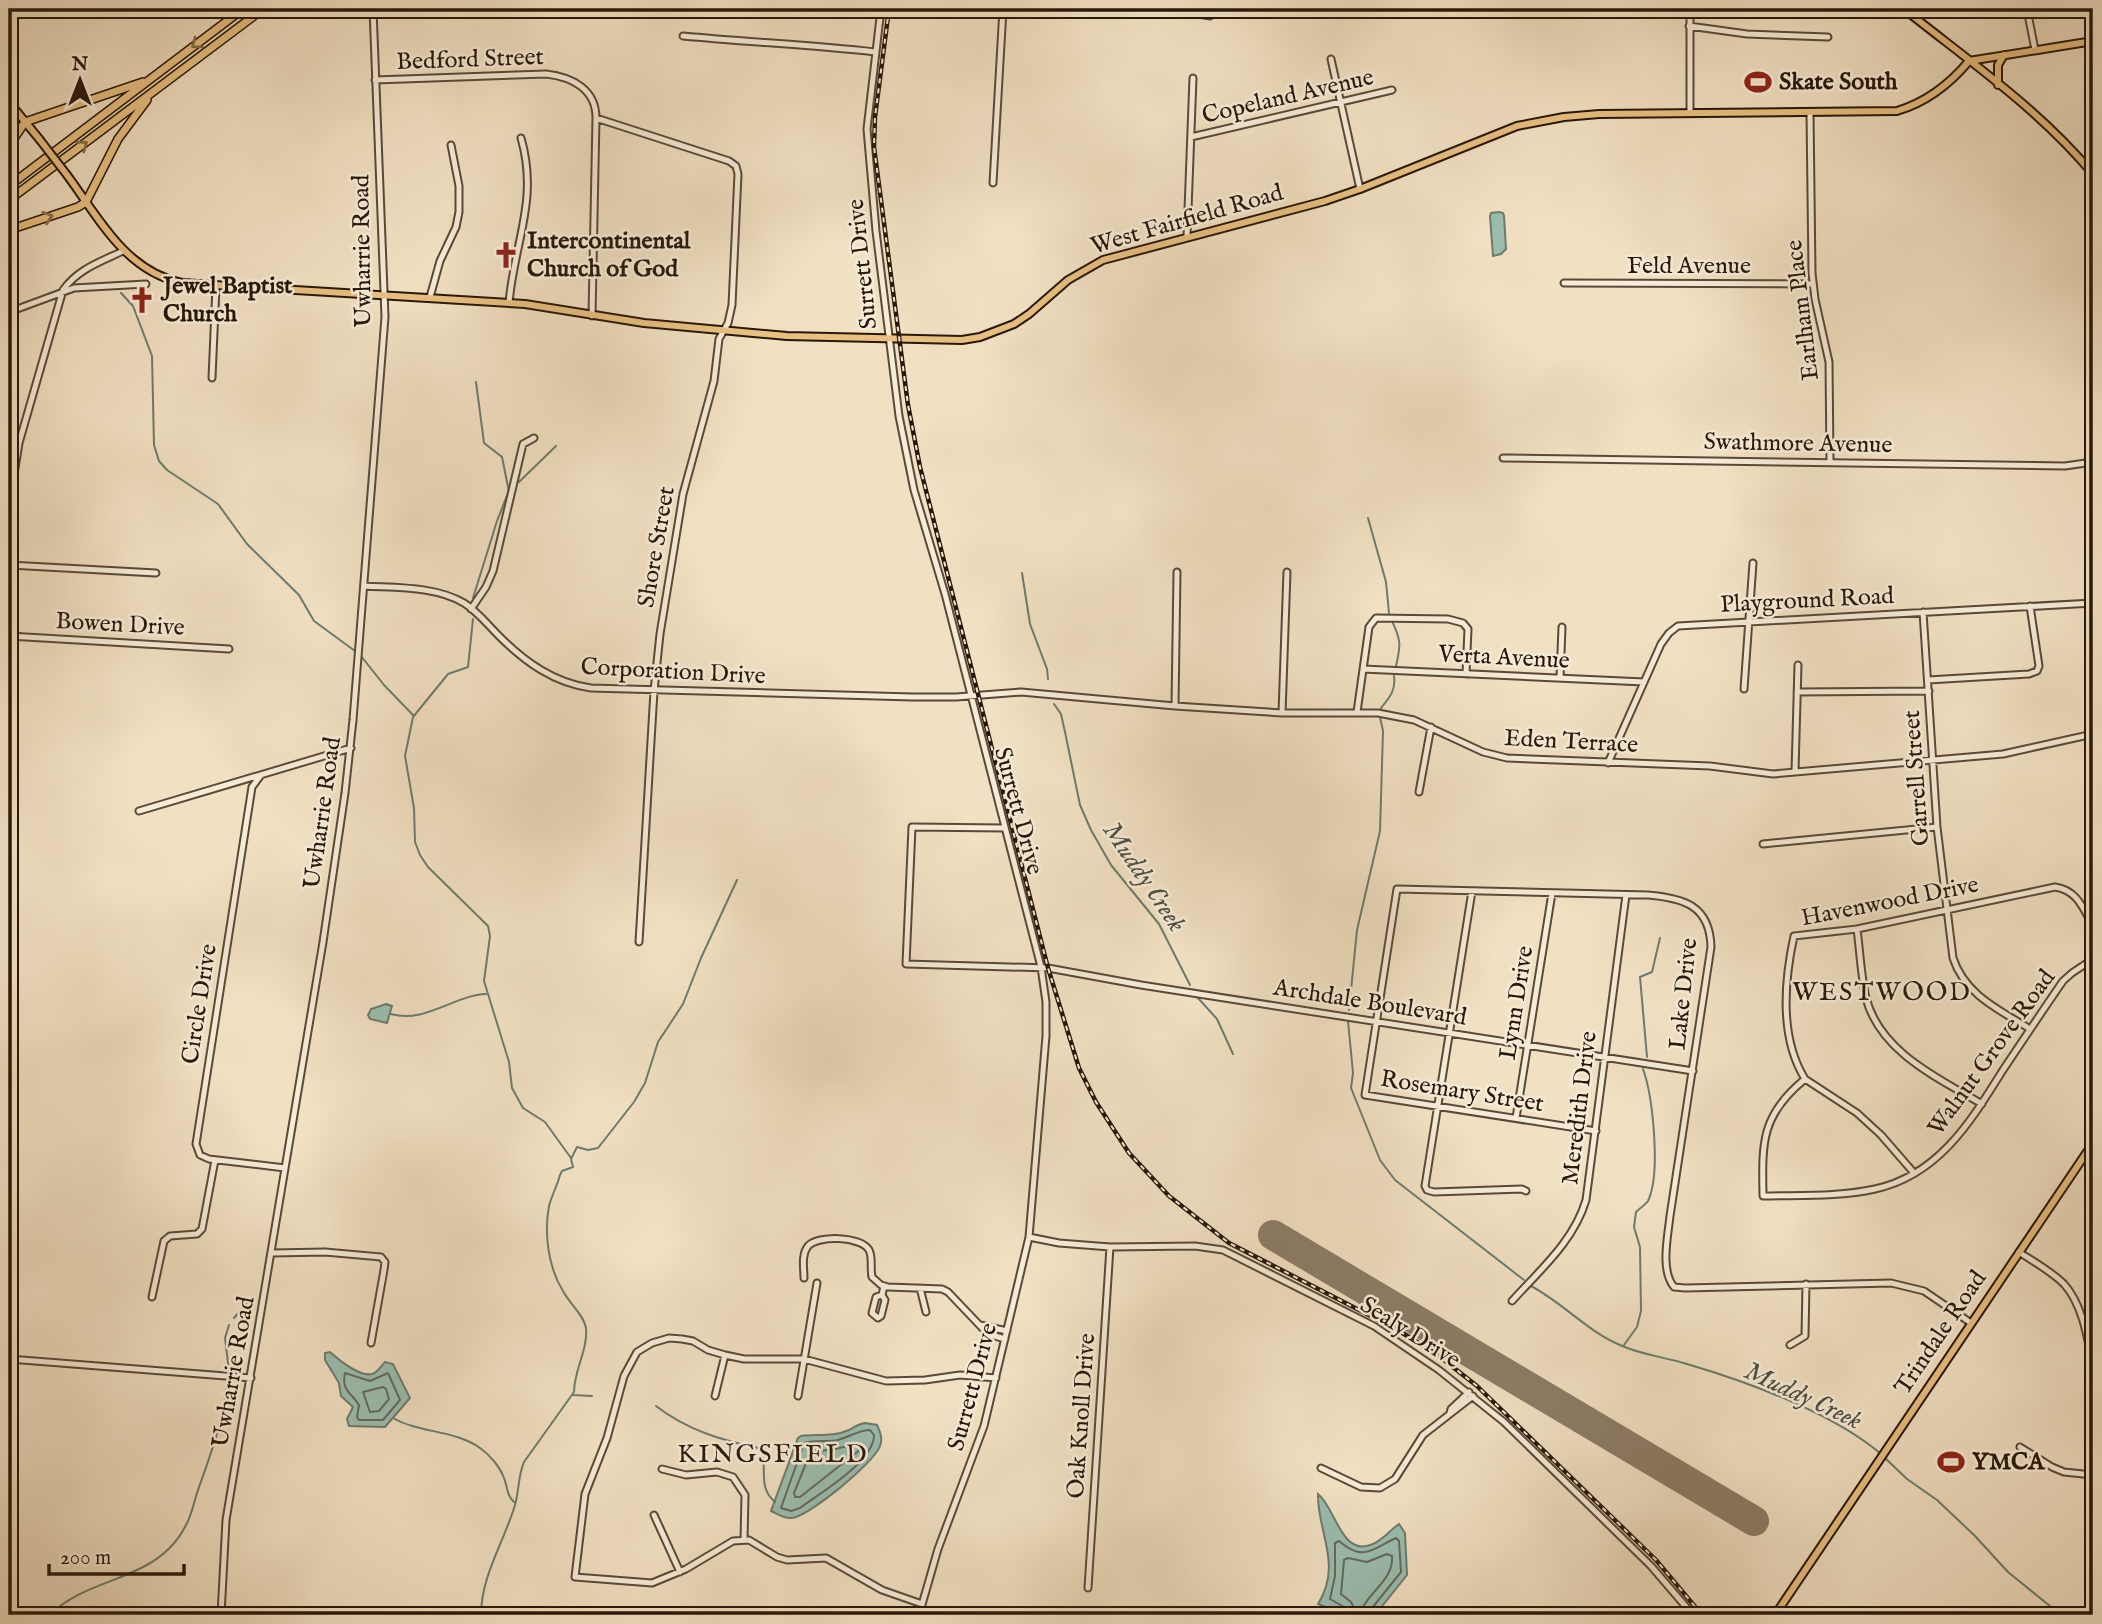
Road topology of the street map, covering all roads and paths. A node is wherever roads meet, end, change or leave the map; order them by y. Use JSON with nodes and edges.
{"nodes":[{"id":1,"x":76,"y":9,"type":"edge"},
{"id":2,"x":87,"y":9,"type":"edge"},
{"id":3,"x":243,"y":9,"type":"edge"},
{"id":4,"x":264,"y":9,"type":"edge"},
{"id":5,"x":373,"y":9,"type":"edge"},
{"id":6,"x":881,"y":9,"type":"edge"},
{"id":7,"x":1003,"y":9,"type":"edge"},
{"id":8,"x":1195,"y":9,"type":"edge"},
{"id":9,"x":1215,"y":9,"type":"edge"},
{"id":10,"x":1689,"y":9,"type":"edge"},
{"id":11,"x":1904,"y":9,"type":"edge"},
{"id":12,"x":2027,"y":9,"type":"edge"},
{"id":13,"x":1689,"y":26,"type":"junction"},
{"id":14,"x":683,"y":36,"type":"dead end"},
{"id":15,"x":1828,"y":37,"type":"dead end"},
{"id":16,"x":2093,"y":41,"type":"edge"},
{"id":17,"x":2035,"y":50,"type":"junction"},
{"id":18,"x":875,"y":52,"type":"junction"},
{"id":19,"x":2004,"y":55,"type":"junction"},
{"id":20,"x":1331,"y":60,"type":"dead end"},
{"id":21,"x":1969,"y":61,"type":"junction"},
{"id":22,"x":1193,"y":78,"type":"dead end"},
{"id":23,"x":149,"y":79,"type":"junction"},
{"id":24,"x":375,"y":80,"type":"junction"},
{"id":25,"x":1998,"y":85,"type":"junction"},
{"id":26,"x":1392,"y":90,"type":"dead end"},
{"id":27,"x":155,"y":91,"type":"junction"},
{"id":28,"x":9,"y":102,"type":"edge"},
{"id":29,"x":1341,"y":103,"type":"junction"},
{"id":30,"x":1690,"y":113,"type":"junction"},
{"id":31,"x":1810,"y":113,"type":"junction"},
{"id":32,"x":596,"y":118,"type":"junction"},
{"id":33,"x":25,"y":122,"type":"junction"},
{"id":34,"x":521,"y":138,"type":"dead end"},
{"id":35,"x":1191,"y":138,"type":"junction"},
{"id":36,"x":451,"y":145,"type":"dead end"},
{"id":37,"x":9,"y":146,"type":"edge"},
{"id":38,"x":2093,"y":174,"type":"edge"},
{"id":39,"x":993,"y":183,"type":"dead end"},
{"id":40,"x":9,"y":186,"type":"edge"},
{"id":41,"x":1360,"y":189,"type":"junction"},
{"id":42,"x":9,"y":200,"type":"edge"},
{"id":43,"x":86,"y":202,"type":"junction"},
{"id":44,"x":9,"y":230,"type":"edge"},
{"id":45,"x":1187,"y":236,"type":"junction"},
{"id":46,"x":123,"y":251,"type":"junction"},
{"id":47,"x":1564,"y":283,"type":"dead end"},
{"id":48,"x":146,"y":284,"type":"dead end"},
{"id":49,"x":1813,"y":284,"type":"junction"},
{"id":50,"x":216,"y":286,"type":"junction"},
{"id":51,"x":63,"y":292,"type":"junction"},
{"id":52,"x":385,"y":295,"type":"junction"},
{"id":53,"x":430,"y":297,"type":"junction"},
{"id":54,"x":509,"y":303,"type":"junction"},
{"id":55,"x":9,"y":312,"type":"edge"},
{"id":56,"x":592,"y":316,"type":"junction"},
{"id":57,"x":724,"y":331,"type":"junction"},
{"id":58,"x":889,"y":340,"type":"junction"},
{"id":59,"x":212,"y":378,"type":"dead end"},
{"id":60,"x":534,"y":438,"type":"dead end"},
{"id":61,"x":1503,"y":458,"type":"dead end"},
{"id":62,"x":1829,"y":461,"type":"junction"},
{"id":63,"x":2093,"y":462,"type":"edge"},
{"id":64,"x":9,"y":506,"type":"edge"},
{"id":65,"x":1753,"y":563,"type":"dead end"},
{"id":66,"x":9,"y":565,"type":"edge"},
{"id":67,"x":1177,"y":572,"type":"dead end"},
{"id":68,"x":1287,"y":572,"type":"dead end"},
{"id":69,"x":156,"y":573,"type":"dead end"},
{"id":70,"x":364,"y":586,"type":"junction"},
{"id":71,"x":2093,"y":603,"type":"edge"},
{"id":72,"x":2030,"y":606,"type":"junction"},
{"id":73,"x":471,"y":609,"type":"junction"},
{"id":74,"x":1923,"y":612,"type":"junction"},
{"id":75,"x":1749,"y":621,"type":"junction"},
{"id":76,"x":1562,"y":626,"type":"dead end"},
{"id":77,"x":9,"y":636,"type":"edge"},
{"id":78,"x":229,"y":649,"type":"dead end"},
{"id":79,"x":1798,"y":665,"type":"dead end"},
{"id":80,"x":1363,"y":669,"type":"junction"},
{"id":81,"x":1466,"y":674,"type":"junction"},
{"id":82,"x":1560,"y":678,"type":"junction"},
{"id":83,"x":1928,"y":680,"type":"junction"},
{"id":84,"x":1644,"y":682,"type":"junction"},
{"id":85,"x":1744,"y":688,"type":"dead end"},
{"id":86,"x":654,"y":691,"type":"junction"},
{"id":87,"x":1929,"y":691,"type":"junction"},
{"id":88,"x":1797,"y":692,"type":"junction"},
{"id":89,"x":970,"y":695,"type":"junction"},
{"id":90,"x":1175,"y":706,"type":"junction"},
{"id":91,"x":1282,"y":712,"type":"junction"},
{"id":92,"x":1357,"y":712,"type":"junction"},
{"id":93,"x":1431,"y":727,"type":"junction"},
{"id":94,"x":2093,"y":734,"type":"edge"},
{"id":95,"x":351,"y":748,"type":"junction"},
{"id":96,"x":1933,"y":759,"type":"junction"},
{"id":97,"x":1608,"y":763,"type":"junction"},
{"id":98,"x":1795,"y":772,"type":"junction"},
{"id":99,"x":261,"y":775,"type":"junction"},
{"id":100,"x":1419,"y":792,"type":"dead end"},
{"id":101,"x":139,"y":811,"type":"dead end"},
{"id":102,"x":1937,"y":827,"type":"junction"},
{"id":103,"x":1004,"y":828,"type":"junction"},
{"id":104,"x":1763,"y":845,"type":"dead end"},
{"id":105,"x":1472,"y":891,"type":"junction"},
{"id":106,"x":1552,"y":893,"type":"junction"},
{"id":107,"x":1626,"y":895,"type":"junction"},
{"id":108,"x":1945,"y":909,"type":"junction"},
{"id":109,"x":2093,"y":926,"type":"edge"},
{"id":110,"x":1857,"y":929,"type":"junction"},
{"id":111,"x":639,"y":942,"type":"dead end"},
{"id":112,"x":2093,"y":959,"type":"edge"},
{"id":113,"x":1041,"y":967,"type":"junction"},
{"id":114,"x":1376,"y":1021,"type":"junction"},
{"id":115,"x":2030,"y":1029,"type":"junction"},
{"id":116,"x":1450,"y":1033,"type":"junction"},
{"id":117,"x":1528,"y":1045,"type":"junction"},
{"id":118,"x":1604,"y":1057,"type":"junction"},
{"id":119,"x":1693,"y":1071,"type":"junction"},
{"id":120,"x":1805,"y":1079,"type":"junction"},
{"id":121,"x":1365,"y":1095,"type":"joint"},
{"id":122,"x":1982,"y":1104,"type":"junction"},
{"id":123,"x":1438,"y":1106,"type":"junction"},
{"id":124,"x":1516,"y":1118,"type":"junction"},
{"id":125,"x":1596,"y":1131,"type":"junction"},
{"id":126,"x":2093,"y":1143,"type":"edge"},
{"id":127,"x":215,"y":1160,"type":"junction"},
{"id":128,"x":285,"y":1168,"type":"junction"},
{"id":129,"x":1914,"y":1173,"type":"junction"},
{"id":130,"x":1526,"y":1191,"type":"dead end"},
{"id":131,"x":1029,"y":1237,"type":"junction"},
{"id":132,"x":1110,"y":1247,"type":"junction"},
{"id":133,"x":2019,"y":1252,"type":"junction"},
{"id":134,"x":272,"y":1253,"type":"junction"},
{"id":135,"x":804,"y":1278,"type":"dead end"},
{"id":136,"x":817,"y":1283,"type":"dead end"},
{"id":137,"x":1805,"y":1284,"type":"junction"},
{"id":138,"x":884,"y":1286,"type":"junction"},
{"id":139,"x":920,"y":1288,"type":"junction"},
{"id":140,"x":882,"y":1295,"type":"dead end"},
{"id":141,"x":152,"y":1297,"type":"dead end"},
{"id":142,"x":1512,"y":1301,"type":"dead end"},
{"id":143,"x":926,"y":1312,"type":"dead end"},
{"id":144,"x":1970,"y":1323,"type":"junction"},
{"id":145,"x":980,"y":1325,"type":"junction"},
{"id":146,"x":1007,"y":1331,"type":"junction"},
{"id":147,"x":1005,"y":1339,"type":"junction"},
{"id":148,"x":371,"y":1343,"type":"dead end"},
{"id":149,"x":1790,"y":1345,"type":"dead end"},
{"id":150,"x":724,"y":1355,"type":"junction"},
{"id":151,"x":9,"y":1359,"type":"edge"},
{"id":152,"x":804,"y":1359,"type":"junction"},
{"id":153,"x":2093,"y":1367,"type":"edge"},
{"id":154,"x":251,"y":1378,"type":"junction"},
{"id":155,"x":996,"y":1378,"type":"junction"},
{"id":156,"x":1471,"y":1394,"type":"junction"},
{"id":157,"x":715,"y":1396,"type":"dead end"},
{"id":158,"x":798,"y":1396,"type":"dead end"},
{"id":159,"x":2020,"y":1447,"type":"dead end"},
{"id":160,"x":1321,"y":1468,"type":"dead end"},
{"id":161,"x":662,"y":1469,"type":"dead end"},
{"id":162,"x":2093,"y":1475,"type":"edge"},
{"id":163,"x":654,"y":1515,"type":"dead end"},
{"id":164,"x":744,"y":1540,"type":"junction"},
{"id":165,"x":680,"y":1572,"type":"junction"},
{"id":166,"x":1088,"y":1588,"type":"dead end"},
{"id":167,"x":922,"y":1604,"type":"junction"},
{"id":168,"x":220,"y":1615,"type":"edge"},
{"id":169,"x":919,"y":1615,"type":"edge"},
{"id":170,"x":1693,"y":1615,"type":"edge"},
{"id":171,"x":1775,"y":1615,"type":"edge"}],
"edges":[{"from":1,"to":2,"type":"street"},
{"from":3,"to":23,"type":"highway","one_way":true},
{"from":4,"to":27,"type":"highway"},
{"from":5,"to":24,"type":"street","name":"Uwharrie Road"},
{"from":6,"to":18,"type":"street","name":"Surrett Drive"},
{"from":7,"to":39,"type":"street"},
{"from":8,"to":9,"type":"street"},
{"from":10,"to":13,"type":"street"},
{"from":11,"to":21,"type":"main road"},
{"from":12,"to":17,"type":"street"},
{"from":13,"to":15,"type":"street"},
{"from":13,"to":30,"type":"street"},
{"from":14,"to":18,"type":"street"},
{"from":16,"to":17,"type":"main road"},
{"from":17,"to":19,"type":"main road"},
{"from":18,"to":58,"type":"street","name":"Surrett Drive"},
{"from":19,"to":21,"type":"main road"},
{"from":19,"to":25,"type":"main road"},
{"from":20,"to":29,"type":"street"},
{"from":21,"to":25,"type":"main road"},
{"from":21,"to":31,"type":"main road","name":"West Fairfield Road"},
{"from":22,"to":35,"type":"street"},
{"from":23,"to":33,"type":"highway"},
{"from":23,"to":40,"type":"highway"},
{"from":24,"to":32,"type":"street","name":"Bedford Street"},
{"from":24,"to":52,"type":"street","name":"Uwharrie Road"},
{"from":25,"to":38,"type":"main road"},
{"from":26,"to":29,"type":"street","name":"Copeland Avenue"},
{"from":42,"to":27,"type":"highway","one_way":true},
{"from":27,"to":43,"type":"highway"},
{"from":28,"to":33,"type":"main road","name":"West Fairfield Road"},
{"from":29,"to":35,"type":"street","name":"Copeland Avenue"},
{"from":29,"to":41,"type":"street"},
{"from":30,"to":31,"type":"main road","name":"West Fairfield Road"},
{"from":30,"to":41,"type":"main road","name":"West Fairfield Road"},
{"from":31,"to":49,"type":"street","name":"Earlham Place"},
{"from":32,"to":56,"type":"street","name":"Bedford Street"},
{"from":32,"to":57,"type":"street","name":"Shore Street"},
{"from":33,"to":37,"type":"highway"},
{"from":33,"to":43,"type":"main road","name":"West Fairfield Road","bridge":true},
{"from":34,"to":54,"type":"street"},
{"from":35,"to":45,"type":"street"},
{"from":36,"to":53,"type":"street"},
{"from":41,"to":45,"type":"main road","name":"West Fairfield Road"},
{"from":44,"to":43,"type":"highway","one_way":true},
{"from":43,"to":46,"type":"main road","name":"West Fairfield Road"},
{"from":45,"to":58,"type":"main road","name":"West Fairfield Road"},
{"from":46,"to":50,"type":"main road","name":"West Fairfield Road"},
{"from":46,"to":51,"type":"street"},
{"from":47,"to":49,"type":"street","name":"Feld Avenue"},
{"from":48,"to":51,"type":"street"},
{"from":49,"to":62,"type":"street","name":"Earlham Place"},
{"from":50,"to":52,"type":"main road","name":"West Fairfield Road"},
{"from":50,"to":59,"type":"street"},
{"from":51,"to":55,"type":"street"},
{"from":51,"to":64,"type":"street"},
{"from":52,"to":53,"type":"main road","name":"West Fairfield Road"},
{"from":52,"to":70,"type":"street","name":"Uwharrie Road"},
{"from":53,"to":54,"type":"main road","name":"West Fairfield Road"},
{"from":54,"to":56,"type":"main road","name":"West Fairfield Road"},
{"from":56,"to":57,"type":"main road","name":"West Fairfield Road"},
{"from":57,"to":58,"type":"main road","name":"West Fairfield Road"},
{"from":57,"to":86,"type":"street","name":"Shore Street"},
{"from":58,"to":89,"type":"street","name":"Surrett Drive"},
{"from":60,"to":73,"type":"street"},
{"from":61,"to":62,"type":"street","name":"Swathmore Avenue"},
{"from":62,"to":63,"type":"street","name":"Swathmore Avenue"},
{"from":65,"to":75,"type":"street"},
{"from":66,"to":69,"type":"street"},
{"from":67,"to":90,"type":"street"},
{"from":68,"to":91,"type":"street"},
{"from":70,"to":73,"type":"street","name":"Corporation Drive"},
{"from":70,"to":95,"type":"street","name":"Uwharrie Road"},
{"from":71,"to":72,"type":"street","name":"Playground Road"},
{"from":72,"to":74,"type":"street","name":"Playground Road"},
{"from":72,"to":83,"type":"street"},
{"from":73,"to":86,"type":"street","name":"Corporation Drive"},
{"from":74,"to":75,"type":"street","name":"Playground Road"},
{"from":74,"to":83,"type":"street","name":"Garrell Street"},
{"from":75,"to":84,"type":"street","name":"Playground Road"},
{"from":75,"to":85,"type":"street"},
{"from":76,"to":82,"type":"street"},
{"from":77,"to":78,"type":"street","name":"Bowen Drive"},
{"from":79,"to":88,"type":"street"},
{"from":80,"to":81,"type":"street","name":"Verta Avenue"},
{"from":80,"to":81,"type":"street"},
{"from":80,"to":92,"type":"street"},
{"from":81,"to":82,"type":"street","name":"Verta Avenue"},
{"from":82,"to":84,"type":"street","name":"Verta Avenue"},
{"from":83,"to":87,"type":"street","name":"Garrell Street"},
{"from":84,"to":97,"type":"street","name":"Playground Road"},
{"from":86,"to":89,"type":"street","name":"Corporation Drive"},
{"from":86,"to":111,"type":"street","name":"Shore Street"},
{"from":87,"to":88,"type":"street"},
{"from":87,"to":96,"type":"street","name":"Garrell Street"},
{"from":88,"to":98,"type":"street"},
{"from":89,"to":90,"type":"street","name":"Eden Terrace"},
{"from":89,"to":103,"type":"street","name":"Surrett Drive"},
{"from":90,"to":91,"type":"street","name":"Eden Terrace"},
{"from":91,"to":92,"type":"street","name":"Eden Terrace"},
{"from":92,"to":93,"type":"street","name":"Eden Terrace"},
{"from":93,"to":97,"type":"street","name":"Eden Terrace"},
{"from":93,"to":100,"type":"street"},
{"from":94,"to":96,"type":"street","name":"Eden Terrace"},
{"from":95,"to":99,"type":"street"},
{"from":95,"to":128,"type":"street","name":"Uwharrie Road"},
{"from":96,"to":98,"type":"street","name":"Eden Terrace"},
{"from":96,"to":102,"type":"street","name":"Garrell Street"},
{"from":97,"to":98,"type":"street","name":"Eden Terrace"},
{"from":99,"to":101,"type":"street"},
{"from":99,"to":127,"type":"street","name":"Circle Drive"},
{"from":102,"to":104,"type":"street"},
{"from":102,"to":108,"type":"street","name":"Garrell Street"},
{"from":103,"to":113,"type":"street","name":"Surrett Drive"},
{"from":103,"to":113,"type":"street","name":"Archdale Boulevard"},
{"from":105,"to":106,"type":"street","name":"Lake Drive"},
{"from":105,"to":114,"type":"street","name":"Lake Drive"},
{"from":105,"to":116,"type":"street"},
{"from":106,"to":107,"type":"street","name":"Lake Drive"},
{"from":106,"to":117,"type":"street","name":"Lynn Drive"},
{"from":107,"to":118,"type":"street","name":"Meredith Drive"},
{"from":107,"to":119,"type":"street","name":"Lake Drive"},
{"from":108,"to":109,"type":"street","name":"Havenwood Drive"},
{"from":108,"to":110,"type":"street","name":"Havenwood Drive"},
{"from":108,"to":115,"type":"street","name":"Garrell Street"},
{"from":110,"to":120,"type":"street","name":"Havenwood Drive"},
{"from":110,"to":122,"type":"street"},
{"from":112,"to":115,"type":"street","name":"Walnut Grove Road"},
{"from":113,"to":114,"type":"street","name":"Archdale Boulevard"},
{"from":113,"to":131,"type":"street","name":"Surrett Drive"},
{"from":114,"to":116,"type":"street","name":"Archdale Boulevard"},
{"from":114,"to":121,"type":"street","name":"Lake Drive"},
{"from":115,"to":122,"type":"street","name":"Walnut Grove Road"},
{"from":116,"to":117,"type":"street","name":"Archdale Boulevard"},
{"from":116,"to":123,"type":"street"},
{"from":117,"to":118,"type":"street","name":"Archdale Boulevard"},
{"from":117,"to":124,"type":"street","name":"Lynn Drive"},
{"from":118,"to":119,"type":"street","name":"Archdale Boulevard"},
{"from":118,"to":125,"type":"street","name":"Meredith Drive"},
{"from":119,"to":137,"type":"street","name":"Lake Drive"},
{"from":120,"to":129,"type":"street"},
{"from":120,"to":129,"type":"street","name":"Walnut Grove Road"},
{"from":121,"to":123,"type":"street","name":"Rosemary Street"},
{"from":122,"to":129,"type":"street","name":"Walnut Grove Road"},
{"from":123,"to":124,"type":"street","name":"Rosemary Street"},
{"from":123,"to":130,"type":"street"},
{"from":124,"to":125,"type":"street","name":"Rosemary Street"},
{"from":125,"to":142,"type":"street","name":"Meredith Drive"},
{"from":126,"to":133,"type":"main road","name":"Trindale Road"},
{"from":127,"to":128,"type":"street"},
{"from":127,"to":141,"type":"street"},
{"from":128,"to":134,"type":"street","name":"Uwharrie Road"},
{"from":131,"to":132,"type":"street","name":"Sealy Drive"},
{"from":131,"to":146,"type":"street","name":"Surrett Drive"},
{"from":132,"to":156,"type":"street","name":"Sealy Drive"},
{"from":132,"to":166,"type":"street","name":"Oak Knoll Drive"},
{"from":133,"to":144,"type":"main road","name":"Trindale Road"},
{"from":133,"to":153,"type":"street"},
{"from":134,"to":148,"type":"street"},
{"from":134,"to":154,"type":"street","name":"Uwharrie Road"},
{"from":135,"to":138,"type":"street"},
{"from":136,"to":152,"type":"street"},
{"from":137,"to":144,"type":"street","name":"Lake Drive"},
{"from":137,"to":149,"type":"street"},
{"from":138,"to":139,"type":"street"},
{"from":138,"to":140,"type":"street"},
{"from":139,"to":143,"type":"street"},
{"from":139,"to":145,"type":"street"},
{"from":144,"to":171,"type":"main road","name":"Trindale Road"},
{"from":145,"to":146,"type":"street"},
{"from":145,"to":147,"type":"street"},
{"from":146,"to":147,"type":"street","name":"Surrett Drive"},
{"from":147,"to":155,"type":"street","name":"Surrett Drive"},
{"from":150,"to":152,"type":"street"},
{"from":150,"to":157,"type":"street"},
{"from":150,"to":165,"type":"street"},
{"from":151,"to":154,"type":"street"},
{"from":152,"to":155,"type":"street"},
{"from":152,"to":158,"type":"street"},
{"from":154,"to":168,"type":"street","name":"Uwharrie Road"},
{"from":155,"to":167,"type":"street","name":"Surrett Drive"},
{"from":156,"to":160,"type":"street"},
{"from":156,"to":170,"type":"street","name":"Sealy Drive"},
{"from":159,"to":162,"type":"street"},
{"from":161,"to":164,"type":"street"},
{"from":163,"to":165,"type":"street"},
{"from":164,"to":165,"type":"street"},
{"from":164,"to":167,"type":"street"},
{"from":167,"to":169,"type":"street","name":"Surrett Drive"}]}
